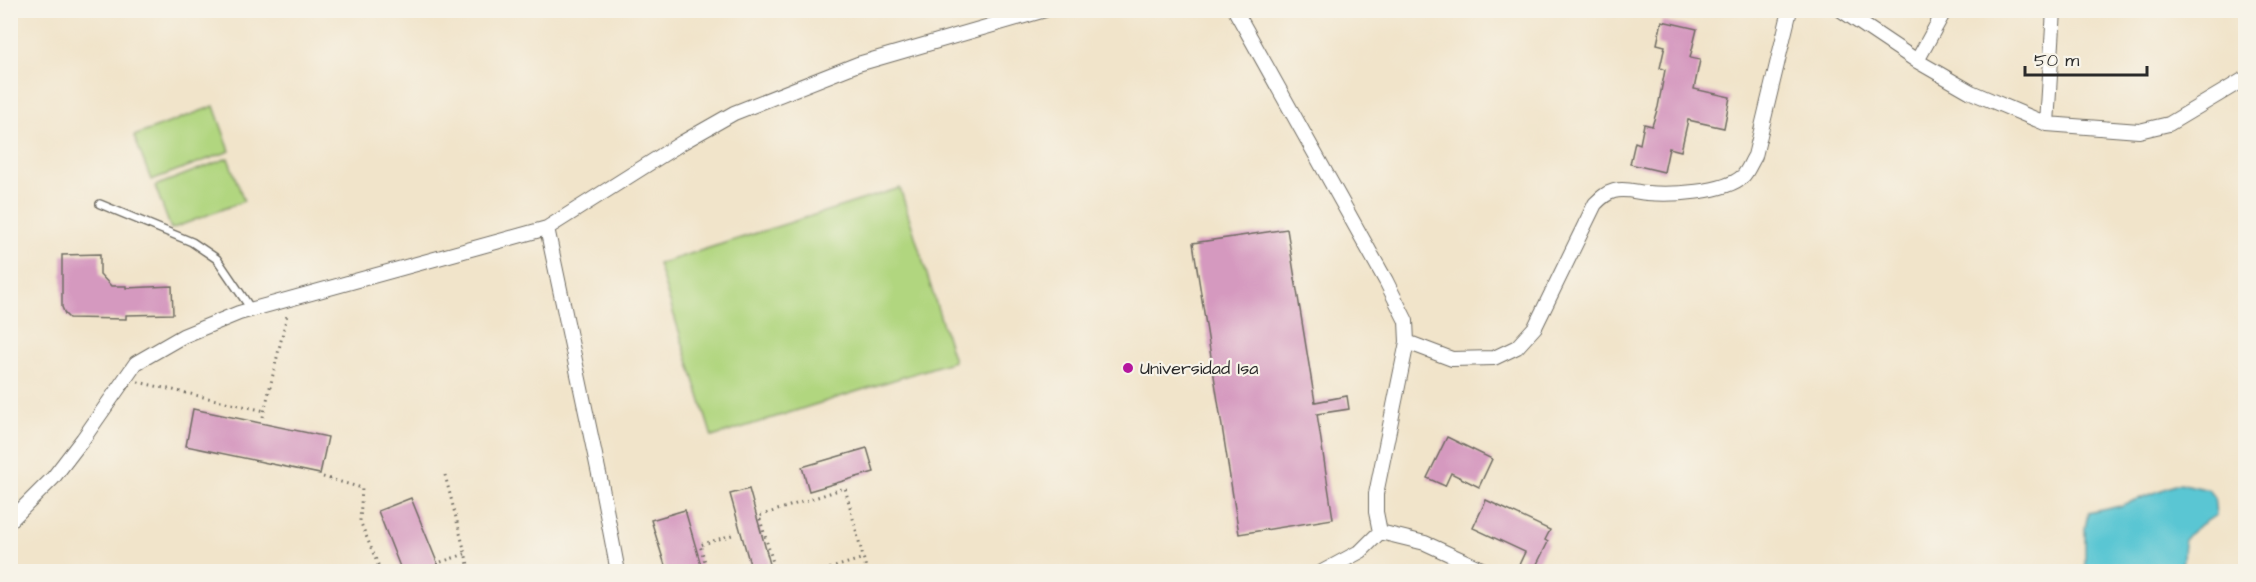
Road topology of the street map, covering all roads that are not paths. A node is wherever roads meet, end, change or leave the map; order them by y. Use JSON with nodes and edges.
{"nodes":[{"id":1,"x":1045,"y":10,"type":"edge"},
{"id":2,"x":1235,"y":10,"type":"edge"},
{"id":3,"x":1790,"y":10,"type":"edge"},
{"id":4,"x":1841,"y":10,"type":"edge"},
{"id":5,"x":1945,"y":10,"type":"edge"},
{"id":6,"x":2054,"y":10,"type":"edge"},
{"id":7,"x":1917,"y":61,"type":"junction"},
{"id":8,"x":2246,"y":78,"type":"edge"},
{"id":9,"x":2047,"y":124,"type":"junction"},
{"id":10,"x":100,"y":204,"type":"dead end"},
{"id":11,"x":547,"y":228,"type":"junction"},
{"id":12,"x":251,"y":309,"type":"junction"},
{"id":13,"x":1407,"y":342,"type":"junction"},
{"id":14,"x":10,"y":521,"type":"edge"},
{"id":15,"x":1380,"y":532,"type":"junction"},
{"id":16,"x":618,"y":572,"type":"edge"},
{"id":17,"x":1322,"y":572,"type":"edge"},
{"id":18,"x":1488,"y":572,"type":"edge"}],
"edges":[{"from":1,"to":11,"type":"street"},
{"from":2,"to":13,"type":"street"},
{"from":3,"to":13,"type":"street"},
{"from":4,"to":7,"type":"street"},
{"from":5,"to":7,"type":"street"},
{"from":6,"to":9,"type":"street"},
{"from":7,"to":9,"type":"street"},
{"from":8,"to":9,"type":"street"},
{"from":10,"to":12,"type":"lane"},
{"from":11,"to":12,"type":"street"},
{"from":11,"to":16,"type":"street"},
{"from":12,"to":14,"type":"street"},
{"from":13,"to":15,"type":"street"},
{"from":15,"to":17,"type":"street"},
{"from":15,"to":18,"type":"street"}]}
